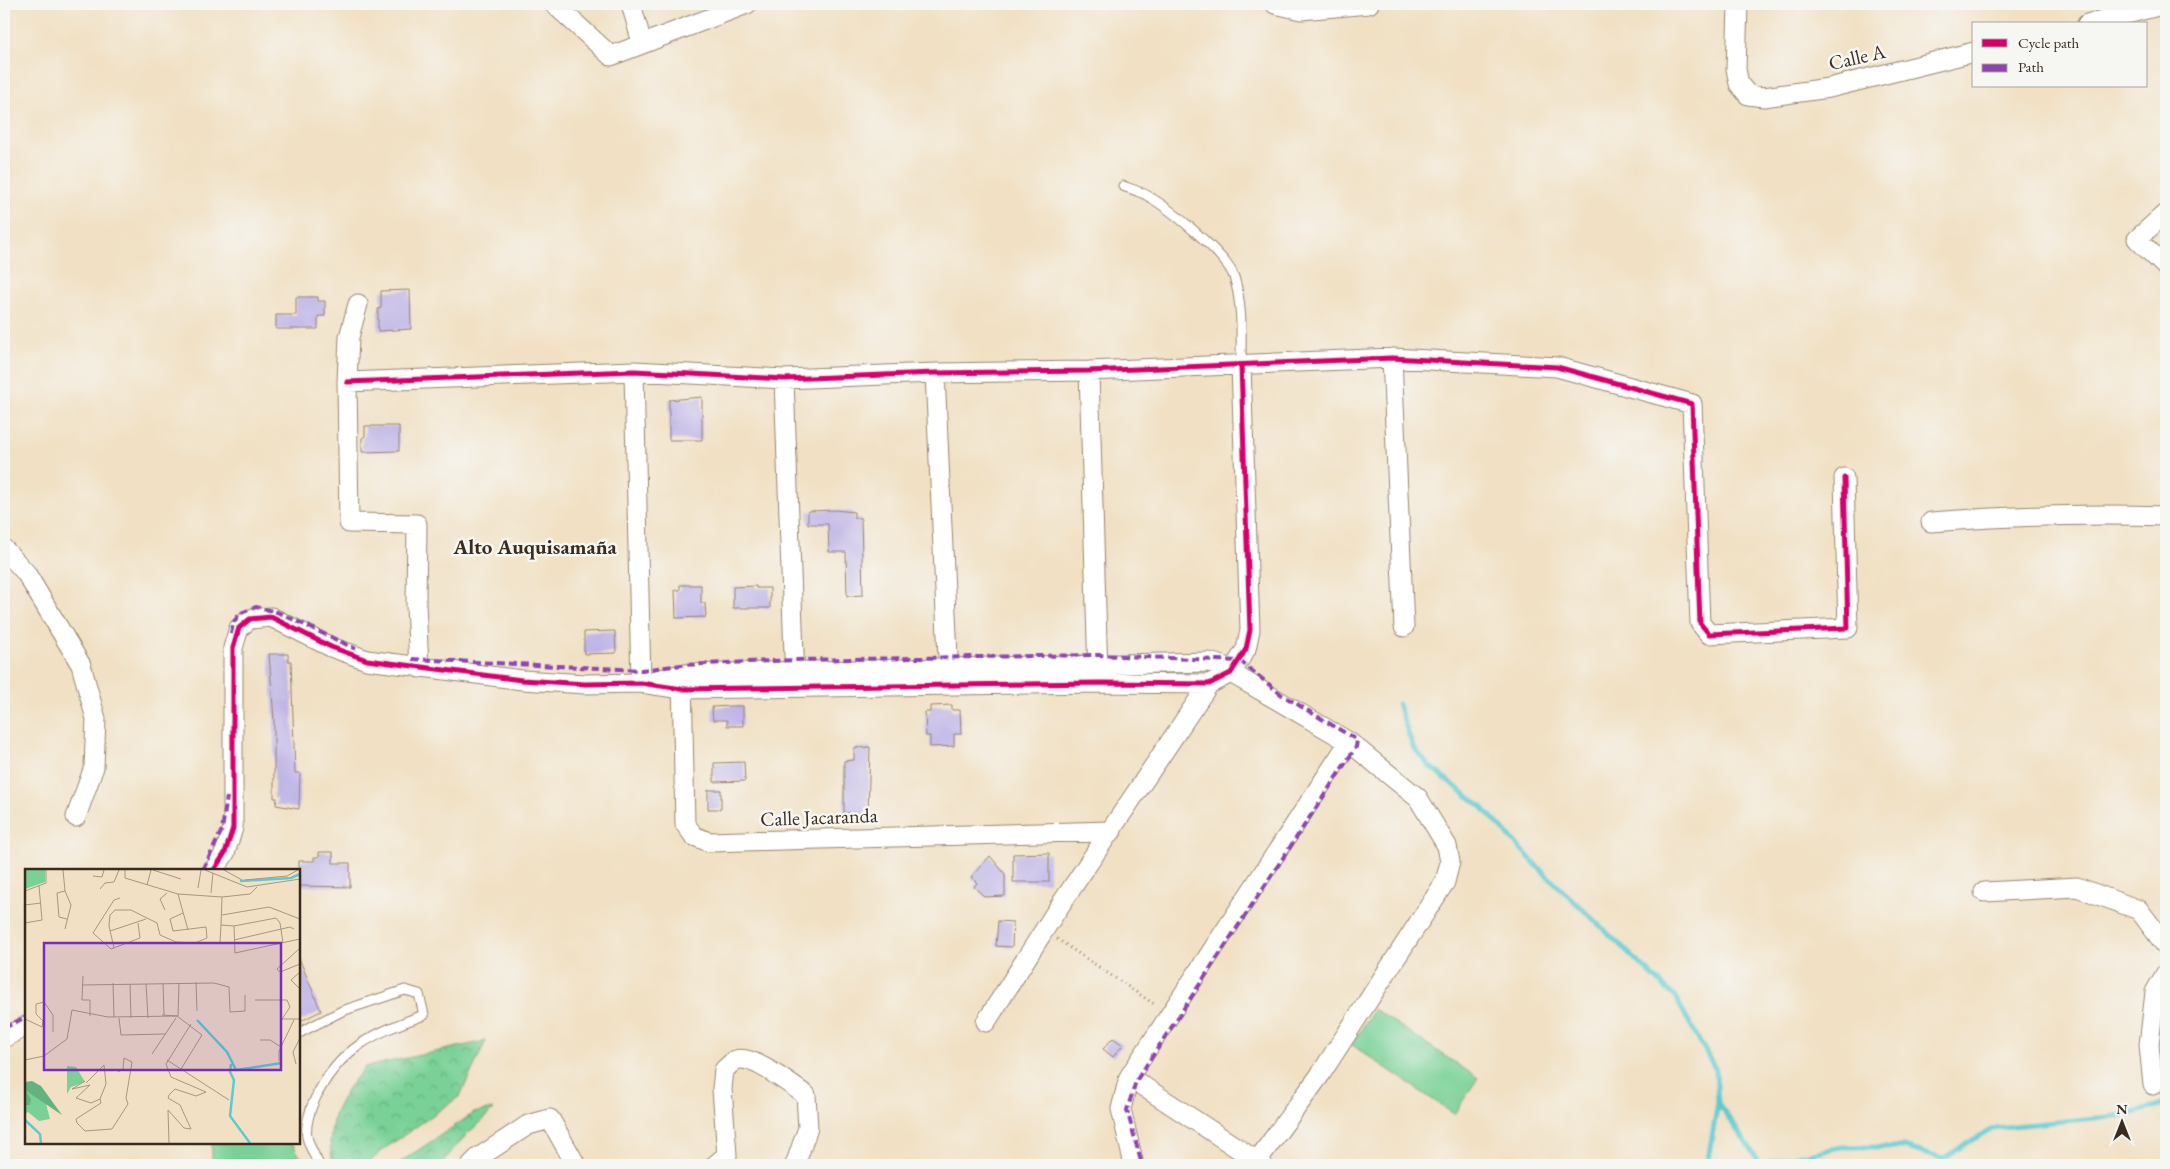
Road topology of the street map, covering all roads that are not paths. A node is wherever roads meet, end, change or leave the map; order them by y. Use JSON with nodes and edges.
{"nodes":[{"id":1,"x":554,"y":4,"type":"edge"},
{"id":2,"x":630,"y":4,"type":"edge"},
{"id":3,"x":747,"y":4,"type":"edge"},
{"id":4,"x":1275,"y":4,"type":"edge"},
{"id":5,"x":1369,"y":4,"type":"edge"},
{"id":6,"x":1738,"y":4,"type":"edge"},
{"id":7,"x":2166,"y":4,"type":"edge"},
{"id":8,"x":2095,"y":22,"type":"edge"},
{"id":9,"x":642,"y":44,"type":"junction"},
{"id":10,"x":1972,"y":52,"type":"edge"},
{"id":11,"x":1123,"y":186,"type":"dead end"},
{"id":12,"x":2166,"y":213,"type":"edge"},
{"id":13,"x":2166,"y":267,"type":"edge"},
{"id":14,"x":358,"y":304,"type":"dead end"},
{"id":15,"x":1392,"y":358,"type":"junction"},
{"id":16,"x":1241,"y":366,"type":"junction"},
{"id":17,"x":634,"y":371,"type":"junction"},
{"id":18,"x":1089,"y":371,"type":"junction"},
{"id":19,"x":935,"y":373,"type":"junction"},
{"id":20,"x":784,"y":379,"type":"junction"},
{"id":21,"x":347,"y":382,"type":"junction"},
{"id":22,"x":1844,"y":478,"type":"dead end"},
{"id":23,"x":2166,"y":516,"type":"edge"},
{"id":24,"x":1931,"y":522,"type":"dead end"},
{"id":25,"x":4,"y":549,"type":"edge"},
{"id":26,"x":1404,"y":627,"type":"dead end"},
{"id":27,"x":1097,"y":664,"type":"junction"},
{"id":28,"x":419,"y":668,"type":"junction"},
{"id":29,"x":1231,"y":673,"type":"junction"},
{"id":30,"x":949,"y":677,"type":"junction"},
{"id":31,"x":795,"y":680,"type":"junction"},
{"id":32,"x":682,"y":682,"type":"junction"},
{"id":33,"x":641,"y":683,"type":"junction"},
{"id":34,"x":1099,"y":683,"type":"junction"},
{"id":35,"x":1209,"y":684,"type":"junction"},
{"id":36,"x":1349,"y":742,"type":"junction"},
{"id":37,"x":76,"y":817,"type":"dead end"},
{"id":38,"x":1112,"y":831,"type":"junction"},
{"id":39,"x":215,"y":869,"type":"edge"},
{"id":40,"x":1984,"y":892,"type":"dead end"},
{"id":41,"x":2166,"y":946,"type":"edge"},
{"id":42,"x":2166,"y":973,"type":"edge"},
{"id":43,"x":986,"y":1022,"type":"dead end"},
{"id":44,"x":25,"y":1027,"type":"edge"},
{"id":45,"x":300,"y":1032,"type":"edge"},
{"id":46,"x":4,"y":1038,"type":"edge"},
{"id":47,"x":1129,"y":1077,"type":"junction"},
{"id":48,"x":2152,"y":1085,"type":"dead end"},
{"id":49,"x":1260,"y":1163,"type":"edge"},
{"id":50,"x":319,"y":1165,"type":"edge"},
{"id":51,"x":471,"y":1165,"type":"edge"},
{"id":52,"x":576,"y":1165,"type":"edge"},
{"id":53,"x":715,"y":1165,"type":"edge"},
{"id":54,"x":795,"y":1165,"type":"edge"},
{"id":55,"x":1134,"y":1165,"type":"edge"}],
"edges":[{"from":1,"to":9,"type":"street"},
{"from":2,"to":9,"type":"street"},
{"from":3,"to":9,"type":"street"},
{"from":4,"to":5,"type":"street"},
{"from":6,"to":10,"type":"street","name":"Calle A"},
{"from":7,"to":8,"type":"street"},
{"from":11,"to":16,"type":"lane"},
{"from":12,"to":13,"type":"street"},
{"from":14,"to":21,"type":"street"},
{"from":15,"to":16,"type":"street"},
{"from":15,"to":22,"type":"street"},
{"from":15,"to":26,"type":"street"},
{"from":16,"to":18,"type":"street"},
{"from":16,"to":29,"type":"street"},
{"from":17,"to":20,"type":"street"},
{"from":17,"to":21,"type":"street"},
{"from":17,"to":33,"type":"street"},
{"from":18,"to":19,"type":"street"},
{"from":18,"to":27,"type":"street"},
{"from":19,"to":20,"type":"street"},
{"from":19,"to":30,"type":"street"},
{"from":20,"to":31,"type":"street"},
{"from":21,"to":28,"type":"street"},
{"from":23,"to":24,"type":"street"},
{"from":25,"to":37,"type":"street"},
{"from":27,"to":29,"type":"street"},
{"from":27,"to":30,"type":"street"},
{"from":27,"to":34,"type":"street"},
{"from":28,"to":33,"type":"street"},
{"from":28,"to":39,"type":"street"},
{"from":29,"to":35,"type":"street"},
{"from":29,"to":36,"type":"street"},
{"from":30,"to":31,"type":"street"},
{"from":30,"to":34,"type":"street"},
{"from":31,"to":32,"type":"street"},
{"from":32,"to":33,"type":"street"},
{"from":32,"to":38,"type":"street","name":"Calle Jacaranda"},
{"from":34,"to":35,"type":"street"},
{"from":35,"to":38,"type":"street"},
{"from":36,"to":47,"type":"street"},
{"from":36,"to":49,"type":"street"},
{"from":38,"to":43,"type":"street"},
{"from":40,"to":41,"type":"street"},
{"from":42,"to":48,"type":"street"},
{"from":44,"to":46,"type":"street"},
{"from":45,"to":50,"type":"lane"},
{"from":47,"to":49,"type":"street"},
{"from":47,"to":55,"type":"street"},
{"from":51,"to":52,"type":"street"},
{"from":53,"to":54,"type":"street"}]}
